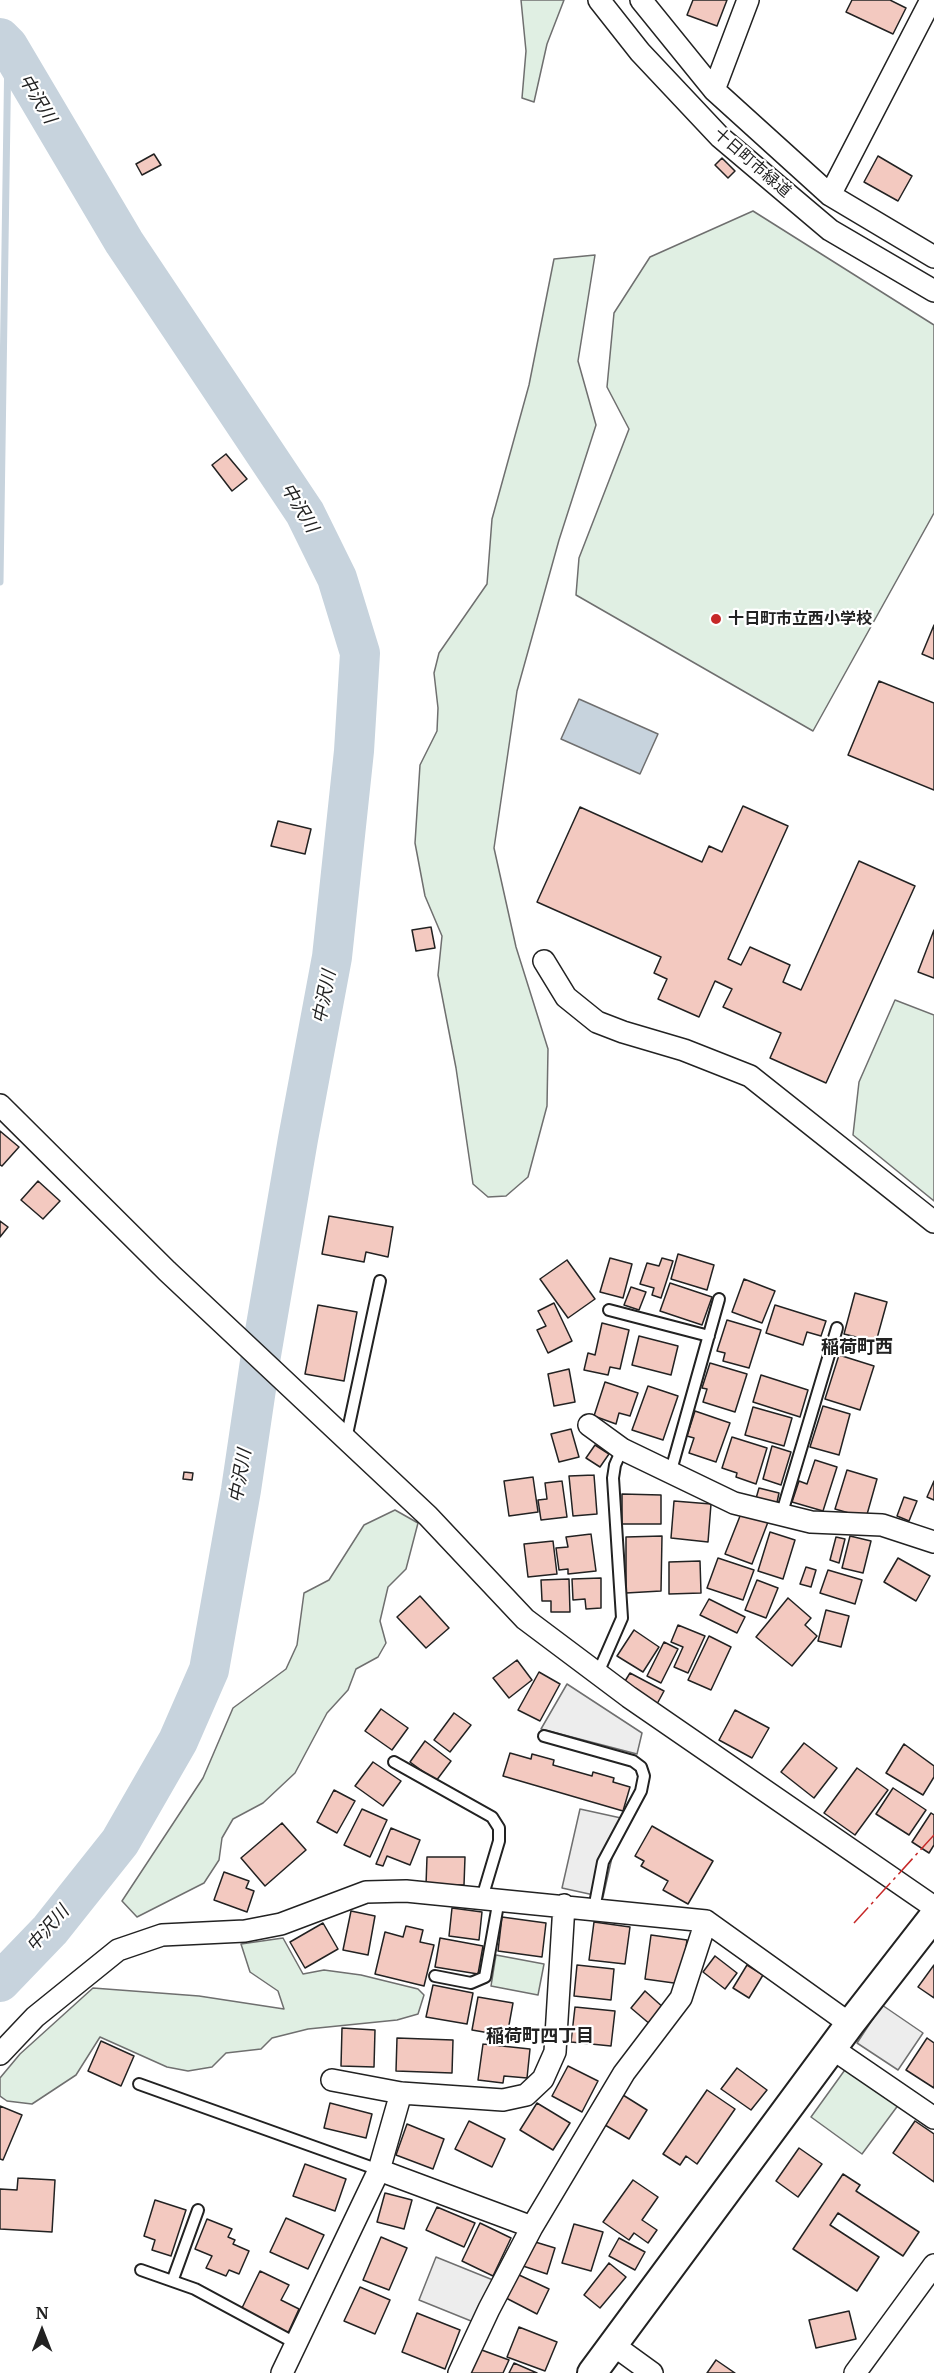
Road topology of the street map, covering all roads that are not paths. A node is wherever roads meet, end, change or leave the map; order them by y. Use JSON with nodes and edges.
{"nodes":[{"id":1,"x":599,"y":0,"type":"edge"},
{"id":2,"x":641,"y":0,"type":"edge"},
{"id":3,"x":748,"y":0,"type":"edge"},
{"id":4,"x":931,"y":0,"type":"edge"},
{"id":5,"x":714,"y":90,"type":"junction"},
{"id":6,"x":830,"y":195,"type":"junction"},
{"id":7,"x":934,"y":257,"type":"edge"},
{"id":8,"x":934,"y":291,"type":"edge"},
{"id":9,"x":543,"y":961,"type":"dead end"},
{"id":10,"x":0,"y":1105,"type":"edge"},
{"id":11,"x":934,"y":1222,"type":"edge"},
{"id":12,"x":380,"y":1281,"type":"dead end"},
{"id":13,"x":720,"y":1299,"type":"dead end"},
{"id":14,"x":609,"y":1310,"type":"dead end"},
{"id":15,"x":837,"y":1328,"type":"dead end"},
{"id":16,"x":709,"y":1336,"type":"junction"},
{"id":17,"x":589,"y":1425,"type":"dead end"},
{"id":18,"x":346,"y":1440,"type":"junction"},
{"id":19,"x":622,"y":1449,"type":"junction"},
{"id":20,"x":670,"y":1474,"type":"junction"},
{"id":21,"x":781,"y":1516,"type":"junction"},
{"id":22,"x":934,"y":1542,"type":"edge"},
{"id":23,"x":598,"y":1674,"type":"junction"},
{"id":24,"x":544,"y":1736,"type":"dead end"},
{"id":25,"x":394,"y":1762,"type":"dead end"},
{"id":26,"x":490,"y":1899,"type":"junction"},
{"id":27,"x":564,"y":1905,"type":"junction"},
{"id":28,"x":934,"y":1907,"type":"edge"},
{"id":29,"x":594,"y":1909,"type":"junction"},
{"id":30,"x":934,"y":1916,"type":"edge"},
{"id":31,"x":705,"y":1921,"type":"junction"},
{"id":32,"x":435,"y":1976,"type":"dead end"},
{"id":33,"x":850,"y":2024,"type":"junction"},
{"id":34,"x":833,"y":2049,"type":"junction"},
{"id":35,"x":0,"y":2054,"type":"edge"},
{"id":36,"x":332,"y":2080,"type":"dead end"},
{"id":37,"x":139,"y":2084,"type":"dead end"},
{"id":38,"x":401,"y":2093,"type":"junction"},
{"id":39,"x":934,"y":2118,"type":"edge"},
{"id":40,"x":379,"y":2170,"type":"junction"},
{"id":41,"x":198,"y":2210,"type":"dead end"},
{"id":42,"x":532,"y":2227,"type":"junction"},
{"id":43,"x":934,"y":2265,"type":"edge"},
{"id":44,"x":141,"y":2270,"type":"dead end"},
{"id":45,"x":173,"y":2279,"type":"junction"},
{"id":46,"x":295,"y":2343,"type":"junction"},
{"id":47,"x":612,"y":2344,"type":"junction"},
{"id":48,"x":282,"y":2373,"type":"edge"},
{"id":49,"x":459,"y":2373,"type":"edge"},
{"id":50,"x":592,"y":2373,"type":"edge"},
{"id":51,"x":652,"y":2373,"type":"edge"},
{"id":52,"x":855,"y":2373,"type":"edge"}],
"edges":[{"from":1,"to":8,"type":"street","name":"十日町市緑道"},
{"from":2,"to":5,"type":"street"},
{"from":3,"to":5,"type":"street"},
{"from":4,"to":6,"type":"street"},
{"from":5,"to":6,"type":"street"},
{"from":6,"to":7,"type":"street"},
{"from":9,"to":11,"type":"street"},
{"from":10,"to":18,"type":"street"},
{"from":12,"to":18,"type":"lane"},
{"from":13,"to":16,"type":"lane"},
{"from":14,"to":16,"type":"lane"},
{"from":15,"to":21,"type":"lane"},
{"from":16,"to":20,"type":"lane"},
{"from":17,"to":19,"type":"street"},
{"from":18,"to":23,"type":"street"},
{"from":19,"to":20,"type":"street"},
{"from":19,"to":23,"type":"lane"},
{"from":20,"to":21,"type":"street"},
{"from":21,"to":22,"type":"street"},
{"from":23,"to":28,"type":"street"},
{"from":24,"to":29,"type":"lane"},
{"from":25,"to":26,"type":"lane"},
{"from":26,"to":27,"type":"street"},
{"from":26,"to":32,"type":"lane"},
{"from":26,"to":35,"type":"street"},
{"from":27,"to":29,"type":"street"},
{"from":27,"to":38,"type":"street"},
{"from":29,"to":31,"type":"street"},
{"from":30,"to":33,"type":"street"},
{"from":31,"to":33,"type":"street"},
{"from":31,"to":42,"type":"street"},
{"from":33,"to":34,"type":"street"},
{"from":34,"to":39,"type":"street"},
{"from":34,"to":47,"type":"street"},
{"from":36,"to":38,"type":"street"},
{"from":37,"to":40,"type":"lane"},
{"from":38,"to":40,"type":"street"},
{"from":40,"to":42,"type":"street"},
{"from":40,"to":46,"type":"street"},
{"from":41,"to":45,"type":"lane"},
{"from":42,"to":49,"type":"street"},
{"from":43,"to":52,"type":"street"},
{"from":44,"to":45,"type":"lane"},
{"from":45,"to":46,"type":"lane"},
{"from":46,"to":48,"type":"street"},
{"from":47,"to":50,"type":"street"},
{"from":47,"to":51,"type":"street"}]}
